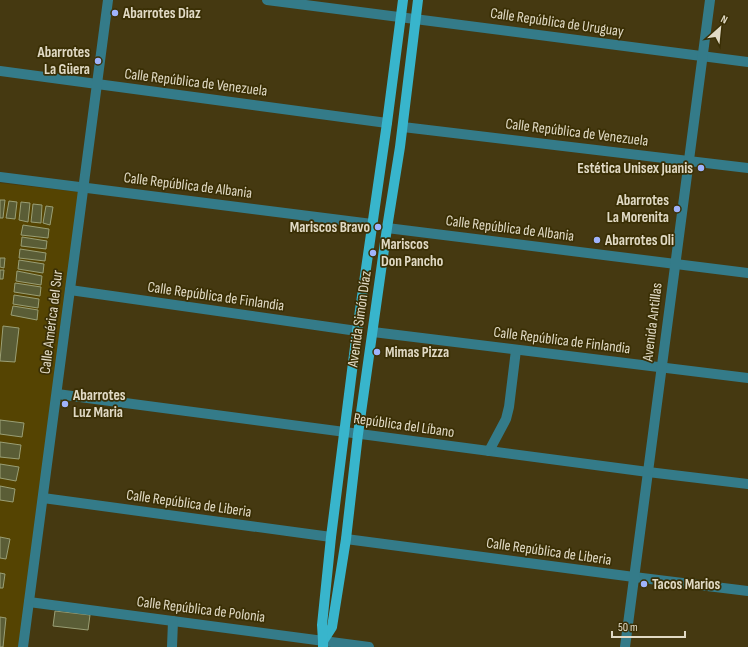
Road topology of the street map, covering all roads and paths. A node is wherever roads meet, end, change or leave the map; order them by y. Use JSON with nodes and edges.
{"nodes":[{"id":1,"x":108,"y":0,"type":"edge"},
{"id":2,"x":268,"y":0,"type":"edge"},
{"id":3,"x":403,"y":0,"type":"edge"},
{"id":4,"x":418,"y":0,"type":"edge"},
{"id":5,"x":710,"y":0,"type":"edge"},
{"id":6,"x":401,"y":17,"type":"junction"},
{"id":7,"x":416,"y":19,"type":"junction"},
{"id":8,"x":702,"y":57,"type":"junction"},
{"id":9,"x":748,"y":62,"type":"edge"},
{"id":10,"x":0,"y":71,"type":"edge"},
{"id":11,"x":97,"y":84,"type":"junction"},
{"id":12,"x":387,"y":122,"type":"junction"},
{"id":13,"x":402,"y":127,"type":"junction"},
{"id":14,"x":688,"y":160,"type":"junction"},
{"id":15,"x":748,"y":168,"type":"edge"},
{"id":16,"x":0,"y":177,"type":"edge"},
{"id":17,"x":83,"y":187,"type":"junction"},
{"id":18,"x":372,"y":224,"type":"junction"},
{"id":19,"x":387,"y":228,"type":"junction"},
{"id":20,"x":675,"y":264,"type":"junction"},
{"id":21,"x":748,"y":273,"type":"edge"},
{"id":22,"x":70,"y":290,"type":"junction"},
{"id":23,"x":357,"y":331,"type":"junction"},
{"id":24,"x":373,"y":332,"type":"junction"},
{"id":25,"x":516,"y":350,"type":"junction"},
{"id":26,"x":662,"y":368,"type":"junction"},
{"id":27,"x":748,"y":378,"type":"edge"},
{"id":28,"x":57,"y":394,"type":"junction"},
{"id":29,"x":345,"y":432,"type":"junction"},
{"id":30,"x":358,"y":434,"type":"junction"},
{"id":31,"x":489,"y":451,"type":"junction"},
{"id":32,"x":648,"y":472,"type":"junction"},
{"id":33,"x":748,"y":484,"type":"edge"},
{"id":34,"x":43,"y":498,"type":"junction"},
{"id":35,"x":331,"y":537,"type":"junction"},
{"id":36,"x":346,"y":539,"type":"junction"},
{"id":37,"x":634,"y":577,"type":"junction"},
{"id":38,"x":748,"y":590,"type":"edge"},
{"id":39,"x":29,"y":602,"type":"junction"},
{"id":40,"x":173,"y":621,"type":"junction"},
{"id":41,"x":323,"y":644,"type":"edge"},
{"id":42,"x":23,"y":647,"type":"edge"},
{"id":43,"x":172,"y":647,"type":"edge"},
{"id":44,"x":369,"y":647,"type":"edge"},
{"id":45,"x":626,"y":647,"type":"edge"}],
"edges":[{"from":1,"to":11,"type":"street","name":"Calle América del Sur"},
{"from":2,"to":6,"type":"street","name":"Calle República de Uruguay"},
{"from":3,"to":6,"type":"main road","name":"Avenida Simón Díaz"},
{"from":4,"to":7,"type":"main road","name":"Avenida Simón Díaz"},
{"from":5,"to":8,"type":"street","name":"Avenida Antillas"},
{"from":6,"to":7,"type":"street","name":"Calle República de Uruguay"},
{"from":6,"to":12,"type":"main road","name":"Avenida Simón Díaz"},
{"from":7,"to":8,"type":"street","name":"Calle República de Uruguay"},
{"from":7,"to":13,"type":"main road","name":"Avenida Simón Díaz"},
{"from":8,"to":9,"type":"street","name":"Calle República de Uruguay"},
{"from":8,"to":14,"type":"street","name":"Avenida Antillas"},
{"from":10,"to":11,"type":"street","name":"Calle República de Venezuela"},
{"from":11,"to":12,"type":"street","name":"Calle República de Venezuela"},
{"from":11,"to":17,"type":"street","name":"Calle América del Sur"},
{"from":12,"to":18,"type":"main road","name":"Avenida Simón Díaz"},
{"from":13,"to":14,"type":"street","name":"Calle República de Venezuela"},
{"from":13,"to":19,"type":"main road","name":"Avenida Simón Díaz"},
{"from":14,"to":15,"type":"street","name":"Calle República de Venezuela"},
{"from":14,"to":20,"type":"street","name":"Avenida Antillas"},
{"from":16,"to":17,"type":"street","name":"Calle República de Albania"},
{"from":17,"to":18,"type":"street","name":"Calle República de Albania"},
{"from":17,"to":22,"type":"street","name":"Calle América del Sur"},
{"from":18,"to":23,"type":"main road","name":"Avenida Simón Díaz"},
{"from":19,"to":20,"type":"street","name":"Calle República de Albania"},
{"from":19,"to":24,"type":"main road","name":"Avenida Simón Díaz"},
{"from":20,"to":21,"type":"street","name":"Calle República de Albania"},
{"from":20,"to":26,"type":"street","name":"Avenida Antillas"},
{"from":22,"to":23,"type":"street","name":"Calle República de Finlandia"},
{"from":22,"to":28,"type":"street","name":"Calle América del Sur"},
{"from":23,"to":29,"type":"main road","name":"Avenida Simón Díaz"},
{"from":24,"to":25,"type":"street","name":"Calle República de Finlandia"},
{"from":24,"to":30,"type":"main road","name":"Avenida Simón Díaz"},
{"from":25,"to":26,"type":"street","name":"Calle República de Finlandia"},
{"from":25,"to":31,"type":"street"},
{"from":26,"to":27,"type":"street","name":"Calle República de Finlandia"},
{"from":26,"to":32,"type":"street","name":"Avenida Antillas"},
{"from":28,"to":29,"type":"street","name":"República del Líbano"},
{"from":28,"to":34,"type":"street","name":"Calle América del Sur"},
{"from":29,"to":30,"type":"street","name":"República del Líbano"},
{"from":29,"to":35,"type":"main road","name":"Avenida Simón Díaz"},
{"from":30,"to":31,"type":"street","name":"República del Líbano"},
{"from":30,"to":36,"type":"main road","name":"Avenida Simón Díaz"},
{"from":31,"to":32,"type":"street","name":"República del Líbano"},
{"from":32,"to":33,"type":"street","name":"República del Líbano"},
{"from":32,"to":37,"type":"street","name":"Avenida Antillas"},
{"from":34,"to":35,"type":"street","name":"Calle República de Liberia"},
{"from":34,"to":39,"type":"street","name":"Calle América del Sur"},
{"from":35,"to":41,"type":"main road","name":"Avenida Simón Díaz"},
{"from":36,"to":37,"type":"street","name":"Calle República de Liberia"},
{"from":36,"to":41,"type":"main road","name":"Avenida Simón Díaz"},
{"from":37,"to":38,"type":"street","name":"Calle República de Liberia"},
{"from":37,"to":45,"type":"street","name":"Avenida Antillas"},
{"from":39,"to":40,"type":"street","name":"Calle República de Polonia"},
{"from":39,"to":42,"type":"street","name":"Calle América del Sur"},
{"from":40,"to":41,"type":"street","name":"Calle República de Polonia"},
{"from":40,"to":43,"type":"street"},
{"from":41,"to":44,"type":"street","name":"Calle República de Polonia"}]}
